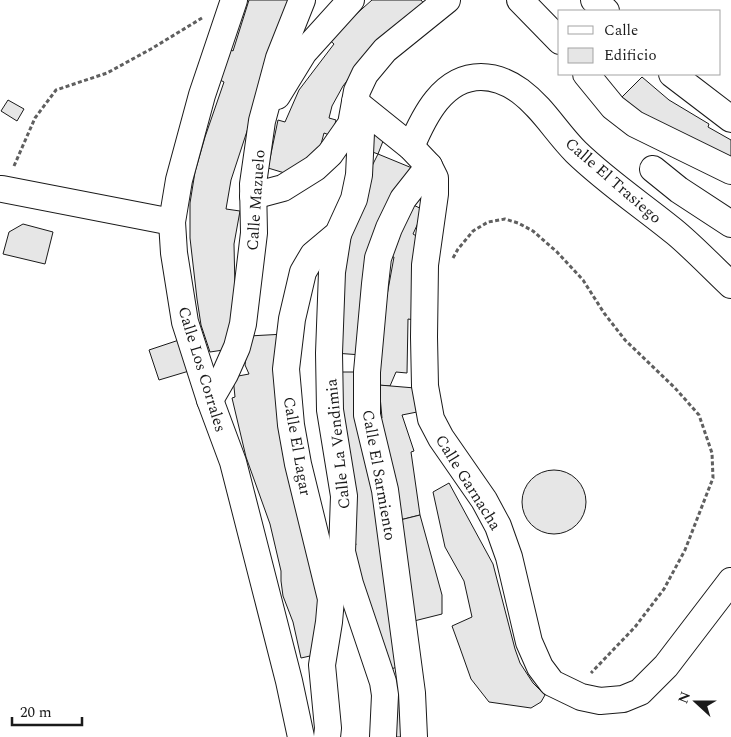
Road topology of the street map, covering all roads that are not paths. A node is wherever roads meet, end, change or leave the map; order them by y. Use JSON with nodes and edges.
{"nodes":[{"id":1,"x":302,"y":0,"type":"edge"},
{"id":2,"x":351,"y":0,"type":"edge"},
{"id":3,"x":447,"y":0,"type":"edge"},
{"id":4,"x":520,"y":0,"type":"edge"},
{"id":5,"x":594,"y":0,"type":"edge"},
{"id":6,"x":233,"y":4,"type":"edge"},
{"id":7,"x":605,"y":10,"type":"edge"},
{"id":8,"x":558,"y":39,"type":"edge"},
{"id":9,"x":587,"y":75,"type":"edge"},
{"id":10,"x":673,"y":75,"type":"edge"},
{"id":11,"x":355,"y":107,"type":"junction"},
{"id":12,"x":731,"y":119,"type":"edge"},
{"id":13,"x":262,"y":121,"type":"junction"},
{"id":14,"x":411,"y":147,"type":"junction"},
{"id":15,"x":429,"y":166,"type":"junction"},
{"id":16,"x":653,"y":169,"type":"dead end"},
{"id":17,"x":731,"y":171,"type":"edge"},
{"id":18,"x":2,"y":189,"type":"road end"},
{"id":19,"x":253,"y":196,"type":"junction"},
{"id":20,"x":172,"y":222,"type":"junction"},
{"id":21,"x":731,"y":224,"type":"edge"},
{"id":22,"x":338,"y":234,"type":"junction"},
{"id":23,"x":731,"y":285,"type":"edge"},
{"id":24,"x":210,"y":400,"type":"junction"},
{"id":25,"x":331,"y":547,"type":"junction"},
{"id":26,"x":731,"y":581,"type":"edge"},
{"id":27,"x":301,"y":737,"type":"edge"},
{"id":28,"x":327,"y":737,"type":"edge"},
{"id":29,"x":383,"y":737,"type":"edge"},
{"id":30,"x":414,"y":737,"type":"edge"}],
"edges":[{"from":1,"to":13,"type":"street","name":"Calle Mazuelo"},
{"from":2,"to":13,"type":"street"},
{"from":3,"to":11,"type":"street"},
{"from":4,"to":8,"type":"street"},
{"from":5,"to":7,"type":"street"},
{"from":6,"to":20,"type":"street","name":"Calle Los Corrales"},
{"from":9,"to":17,"type":"street"},
{"from":10,"to":12,"type":"street"},
{"from":11,"to":14,"type":"street","name":"Calle Garnacha"},
{"from":11,"to":19,"type":"street"},
{"from":11,"to":22,"type":"street","name":"Calle El Lagar"},
{"from":13,"to":19,"type":"street","name":"Calle Mazuelo"},
{"from":14,"to":15,"type":"street","name":"Calle Garnacha"},
{"from":14,"to":23,"type":"street","name":"Calle El Trasiego"},
{"from":15,"to":26,"type":"street","name":"Calle Garnacha"},
{"from":15,"to":30,"type":"street","name":"Calle El Sarmiento"},
{"from":16,"to":21,"type":"street"},
{"from":18,"to":20,"type":"street"},
{"from":19,"to":24,"type":"street","name":"Calle Mazuelo"},
{"from":20,"to":24,"type":"street","name":"Calle Los Corrales"},
{"from":22,"to":25,"type":"street","name":"Calle La Vendimia"},
{"from":22,"to":25,"type":"street","name":"Calle El Lagar"},
{"from":24,"to":27,"type":"street","name":"Calle Los Corrales"},
{"from":25,"to":28,"type":"street","name":"Calle El Lagar"},
{"from":25,"to":29,"type":"street","name":"Calle La Vendimia"}]}
